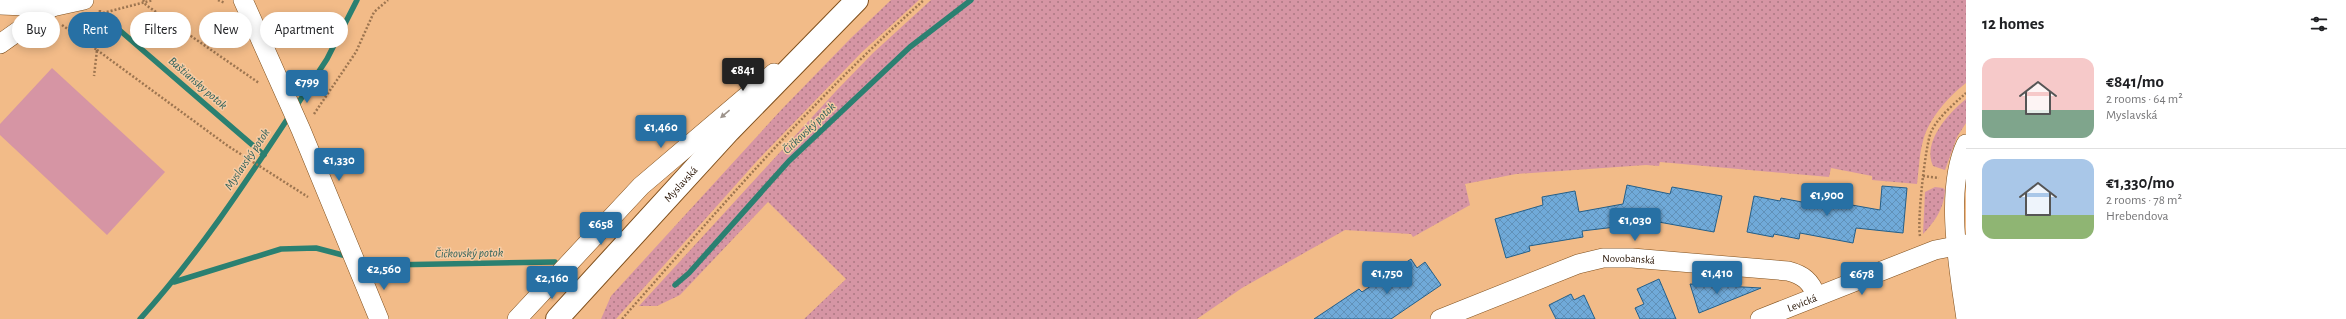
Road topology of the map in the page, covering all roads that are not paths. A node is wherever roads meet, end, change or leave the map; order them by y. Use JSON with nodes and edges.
{"nodes":[{"id":1,"x":243,"y":0,"type":"edge"},
{"id":2,"x":857,"y":0,"type":"edge"},
{"id":3,"x":92,"y":3,"type":"edge"},
{"id":4,"x":0,"y":6,"type":"edge"},
{"id":5,"x":37,"y":12,"type":"edge"},
{"id":6,"x":60,"y":14,"type":"edge"},
{"id":7,"x":840,"y":16,"type":"junction"},
{"id":8,"x":12,"y":38,"type":"edge"},
{"id":9,"x":0,"y":44,"type":"edge"},
{"id":10,"x":1966,"y":144,"type":"edge"},
{"id":11,"x":1961,"y":244,"type":"edge"},
{"id":12,"x":1816,"y":296,"type":"junction"},
{"id":13,"x":379,"y":319,"type":"edge"},
{"id":14,"x":517,"y":319,"type":"edge"},
{"id":15,"x":557,"y":319,"type":"edge"},
{"id":16,"x":1440,"y":319,"type":"edge"},
{"id":17,"x":1760,"y":319,"type":"edge"},
{"id":18,"x":1966,"y":319,"type":"edge"}],
"edges":[{"from":1,"to":13,"type":"street"},
{"from":2,"to":7,"type":"street","name":"Myslavská"},
{"from":3,"to":6,"type":"street"},
{"from":4,"to":5,"type":"street"},
{"from":7,"to":14,"type":"street","one_way":true},
{"from":7,"to":15,"type":"street","name":"Myslavská"},
{"from":8,"to":9,"type":"street"},
{"from":10,"to":11,"type":"street"},
{"from":11,"to":12,"type":"street","name":"Levická"},
{"from":11,"to":18,"type":"street"},
{"from":12,"to":16,"type":"street","name":"Novobanská"},
{"from":12,"to":17,"type":"street","name":"Levická"}]}
